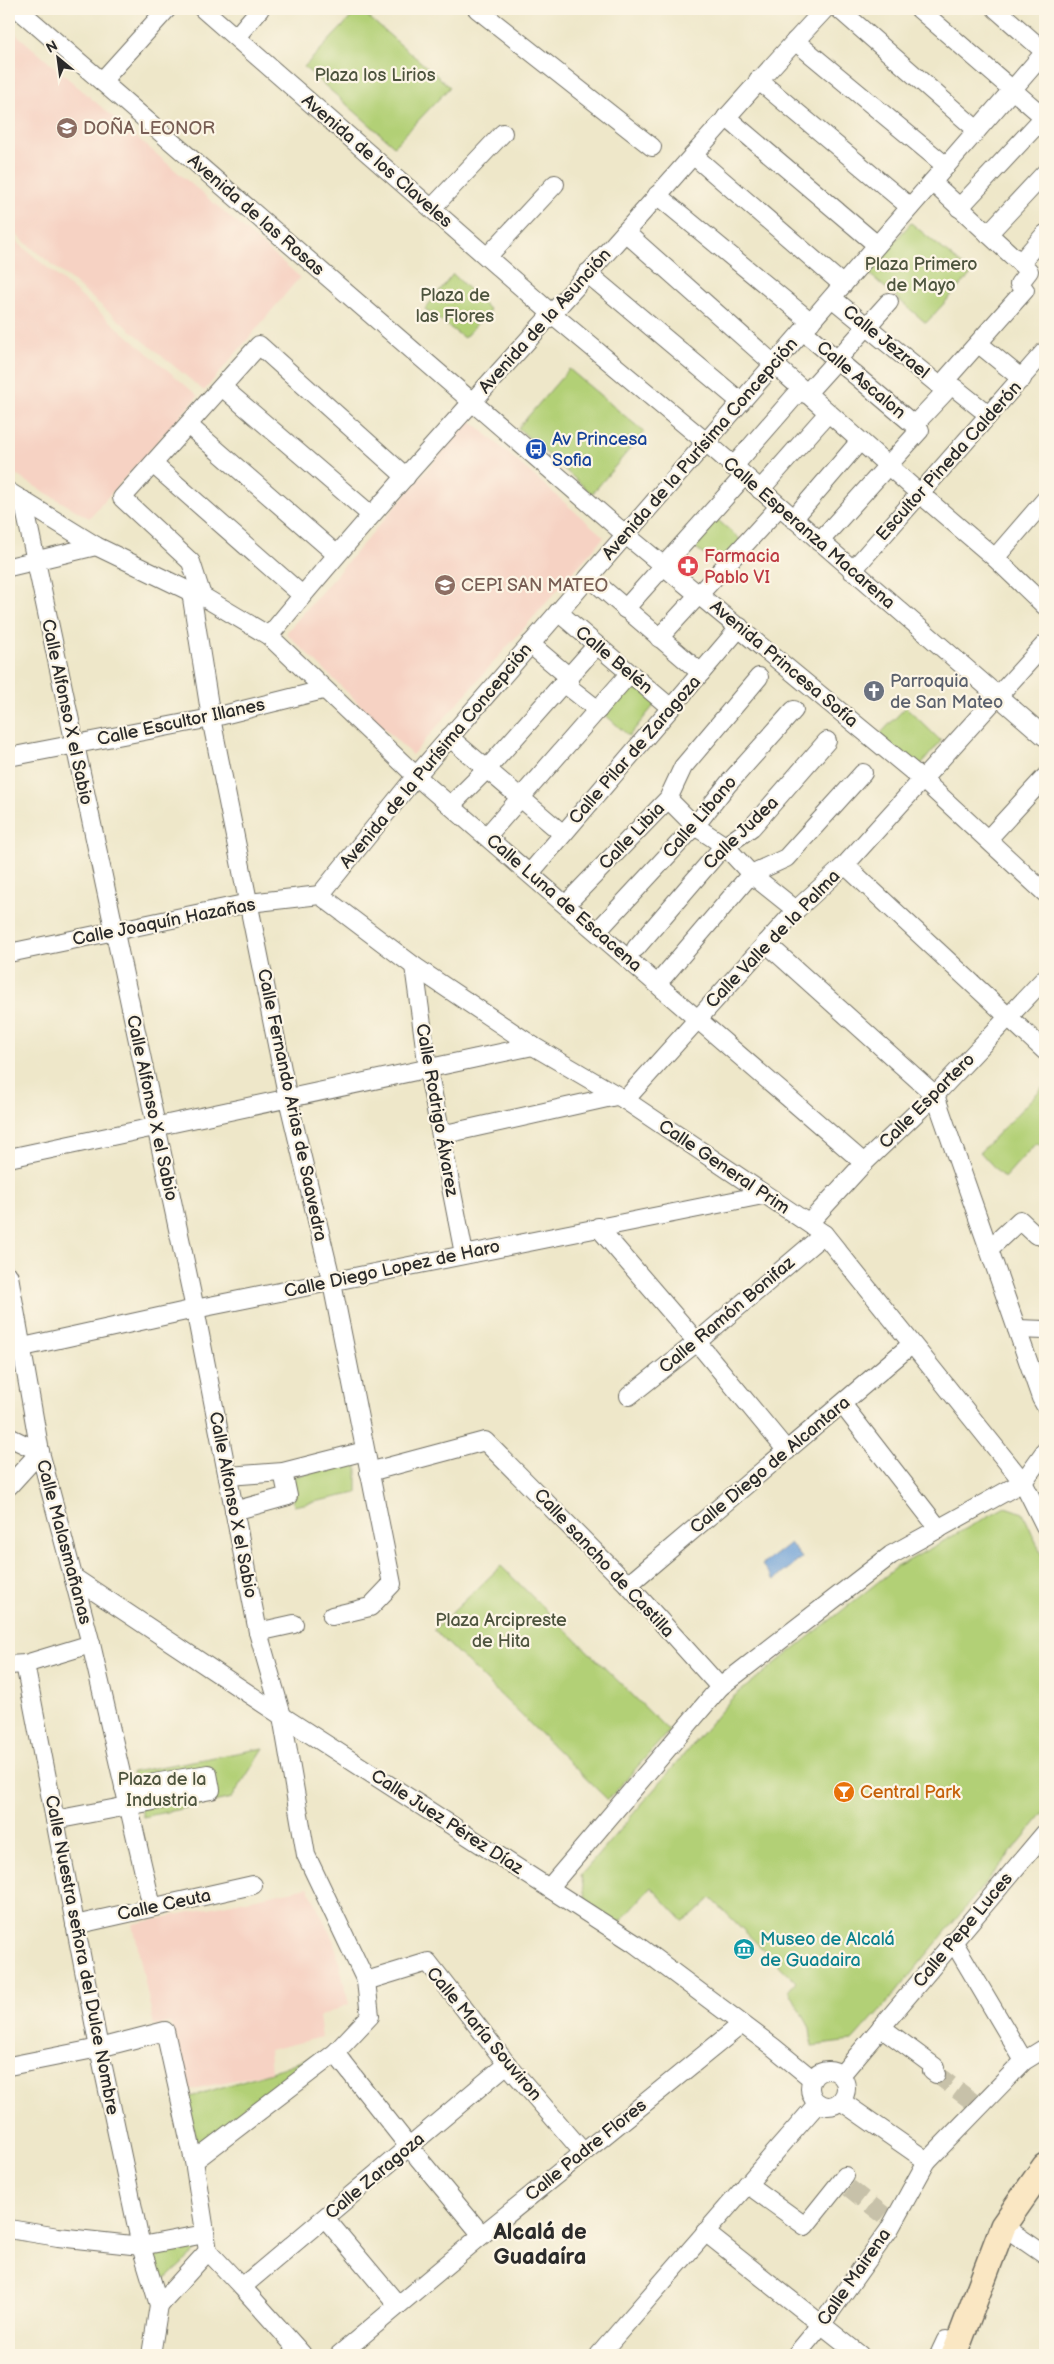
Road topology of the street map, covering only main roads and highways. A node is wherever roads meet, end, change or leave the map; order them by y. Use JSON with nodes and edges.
{"nodes":[{"id":1,"x":1045,"y":2166,"type":"edge"},
{"id":2,"x":946,"y":2350,"type":"edge"}],
"edges":[{"from":1,"to":2,"type":"main road"}]}
